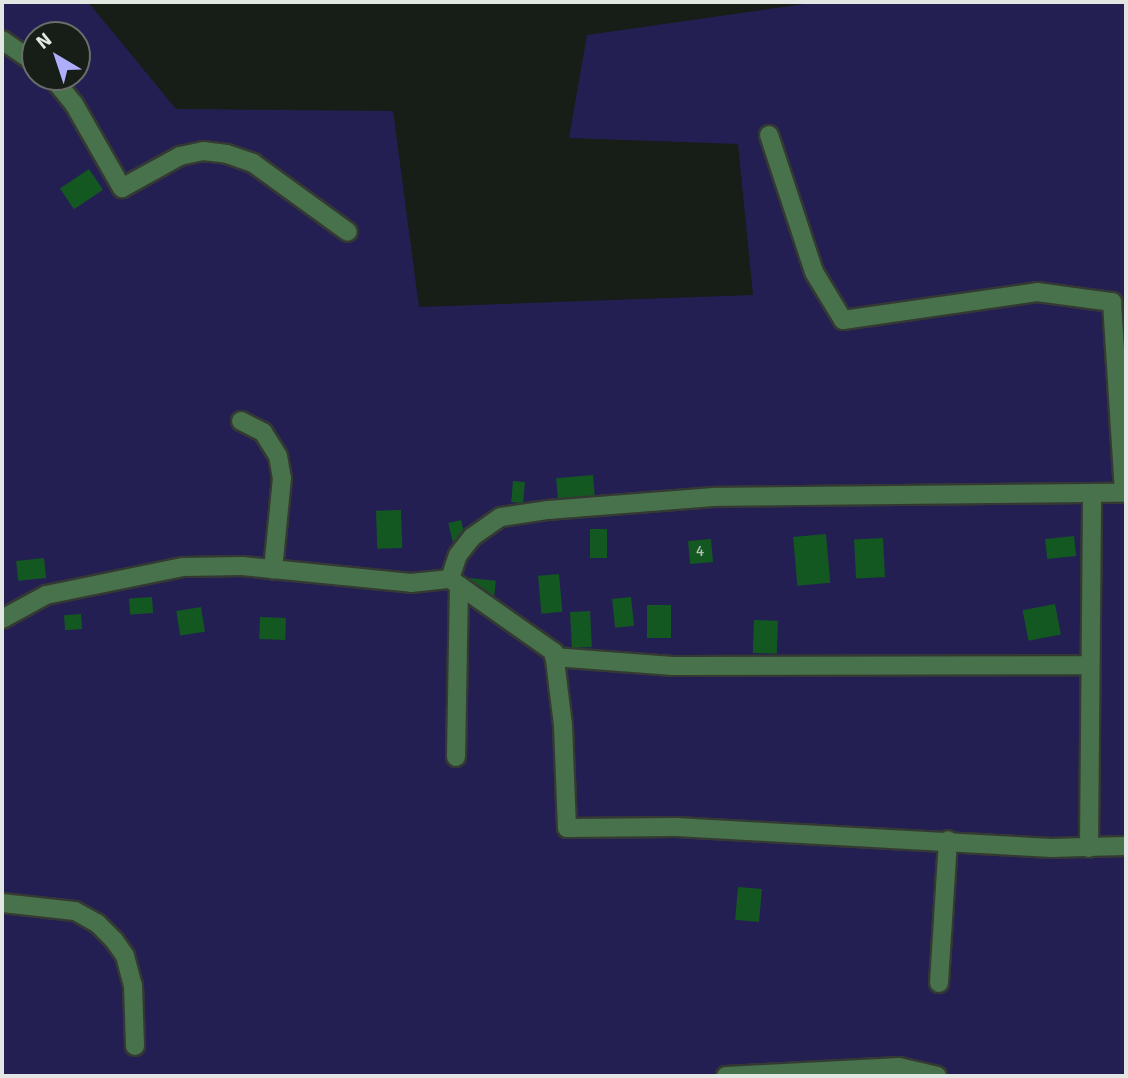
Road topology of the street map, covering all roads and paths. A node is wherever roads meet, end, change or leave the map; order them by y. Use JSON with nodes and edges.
{"nodes":[{"id":1,"x":2,"y":40,"type":"edge"},
{"id":2,"x":21,"y":53,"type":"edge"},
{"id":3,"x":63,"y":91,"type":"edge"},
{"id":4,"x":769,"y":135,"type":"dead end"},
{"id":5,"x":348,"y":232,"type":"dead end"},
{"id":6,"x":241,"y":421,"type":"dead end"},
{"id":7,"x":1091,"y":493,"type":"junction"},
{"id":8,"x":1125,"y":493,"type":"edge"},
{"id":9,"x":273,"y":569,"type":"junction"},
{"id":10,"x":455,"y":582,"type":"junction"},
{"id":11,"x":2,"y":619,"type":"edge"},
{"id":12,"x":554,"y":657,"type":"junction"},
{"id":13,"x":1088,"y":665,"type":"junction"},
{"id":14,"x":456,"y":757,"type":"dead end"},
{"id":15,"x":948,"y":840,"type":"junction"},
{"id":16,"x":1126,"y":846,"type":"edge"},
{"id":17,"x":1089,"y":848,"type":"junction"},
{"id":18,"x":2,"y":903,"type":"edge"},
{"id":19,"x":939,"y":983,"type":"dead end"},
{"id":20,"x":135,"y":1046,"type":"dead end"},
{"id":21,"x":726,"y":1076,"type":"edge"},
{"id":22,"x":937,"y":1076,"type":"edge"}],
"edges":[{"from":1,"to":2,"type":"lane"},
{"from":3,"to":5,"type":"lane"},
{"from":4,"to":8,"type":"lane"},
{"from":6,"to":9,"type":"lane"},
{"from":7,"to":8,"type":"lane"},
{"from":7,"to":10,"type":"lane"},
{"from":7,"to":13,"type":"lane"},
{"from":9,"to":10,"type":"lane"},
{"from":9,"to":11,"type":"lane"},
{"from":10,"to":12,"type":"lane"},
{"from":10,"to":14,"type":"lane"},
{"from":12,"to":13,"type":"lane"},
{"from":12,"to":15,"type":"lane"},
{"from":13,"to":17,"type":"lane"},
{"from":15,"to":17,"type":"lane"},
{"from":15,"to":19,"type":"lane"},
{"from":16,"to":17,"type":"lane"},
{"from":18,"to":20,"type":"lane"},
{"from":21,"to":22,"type":"lane"}]}
